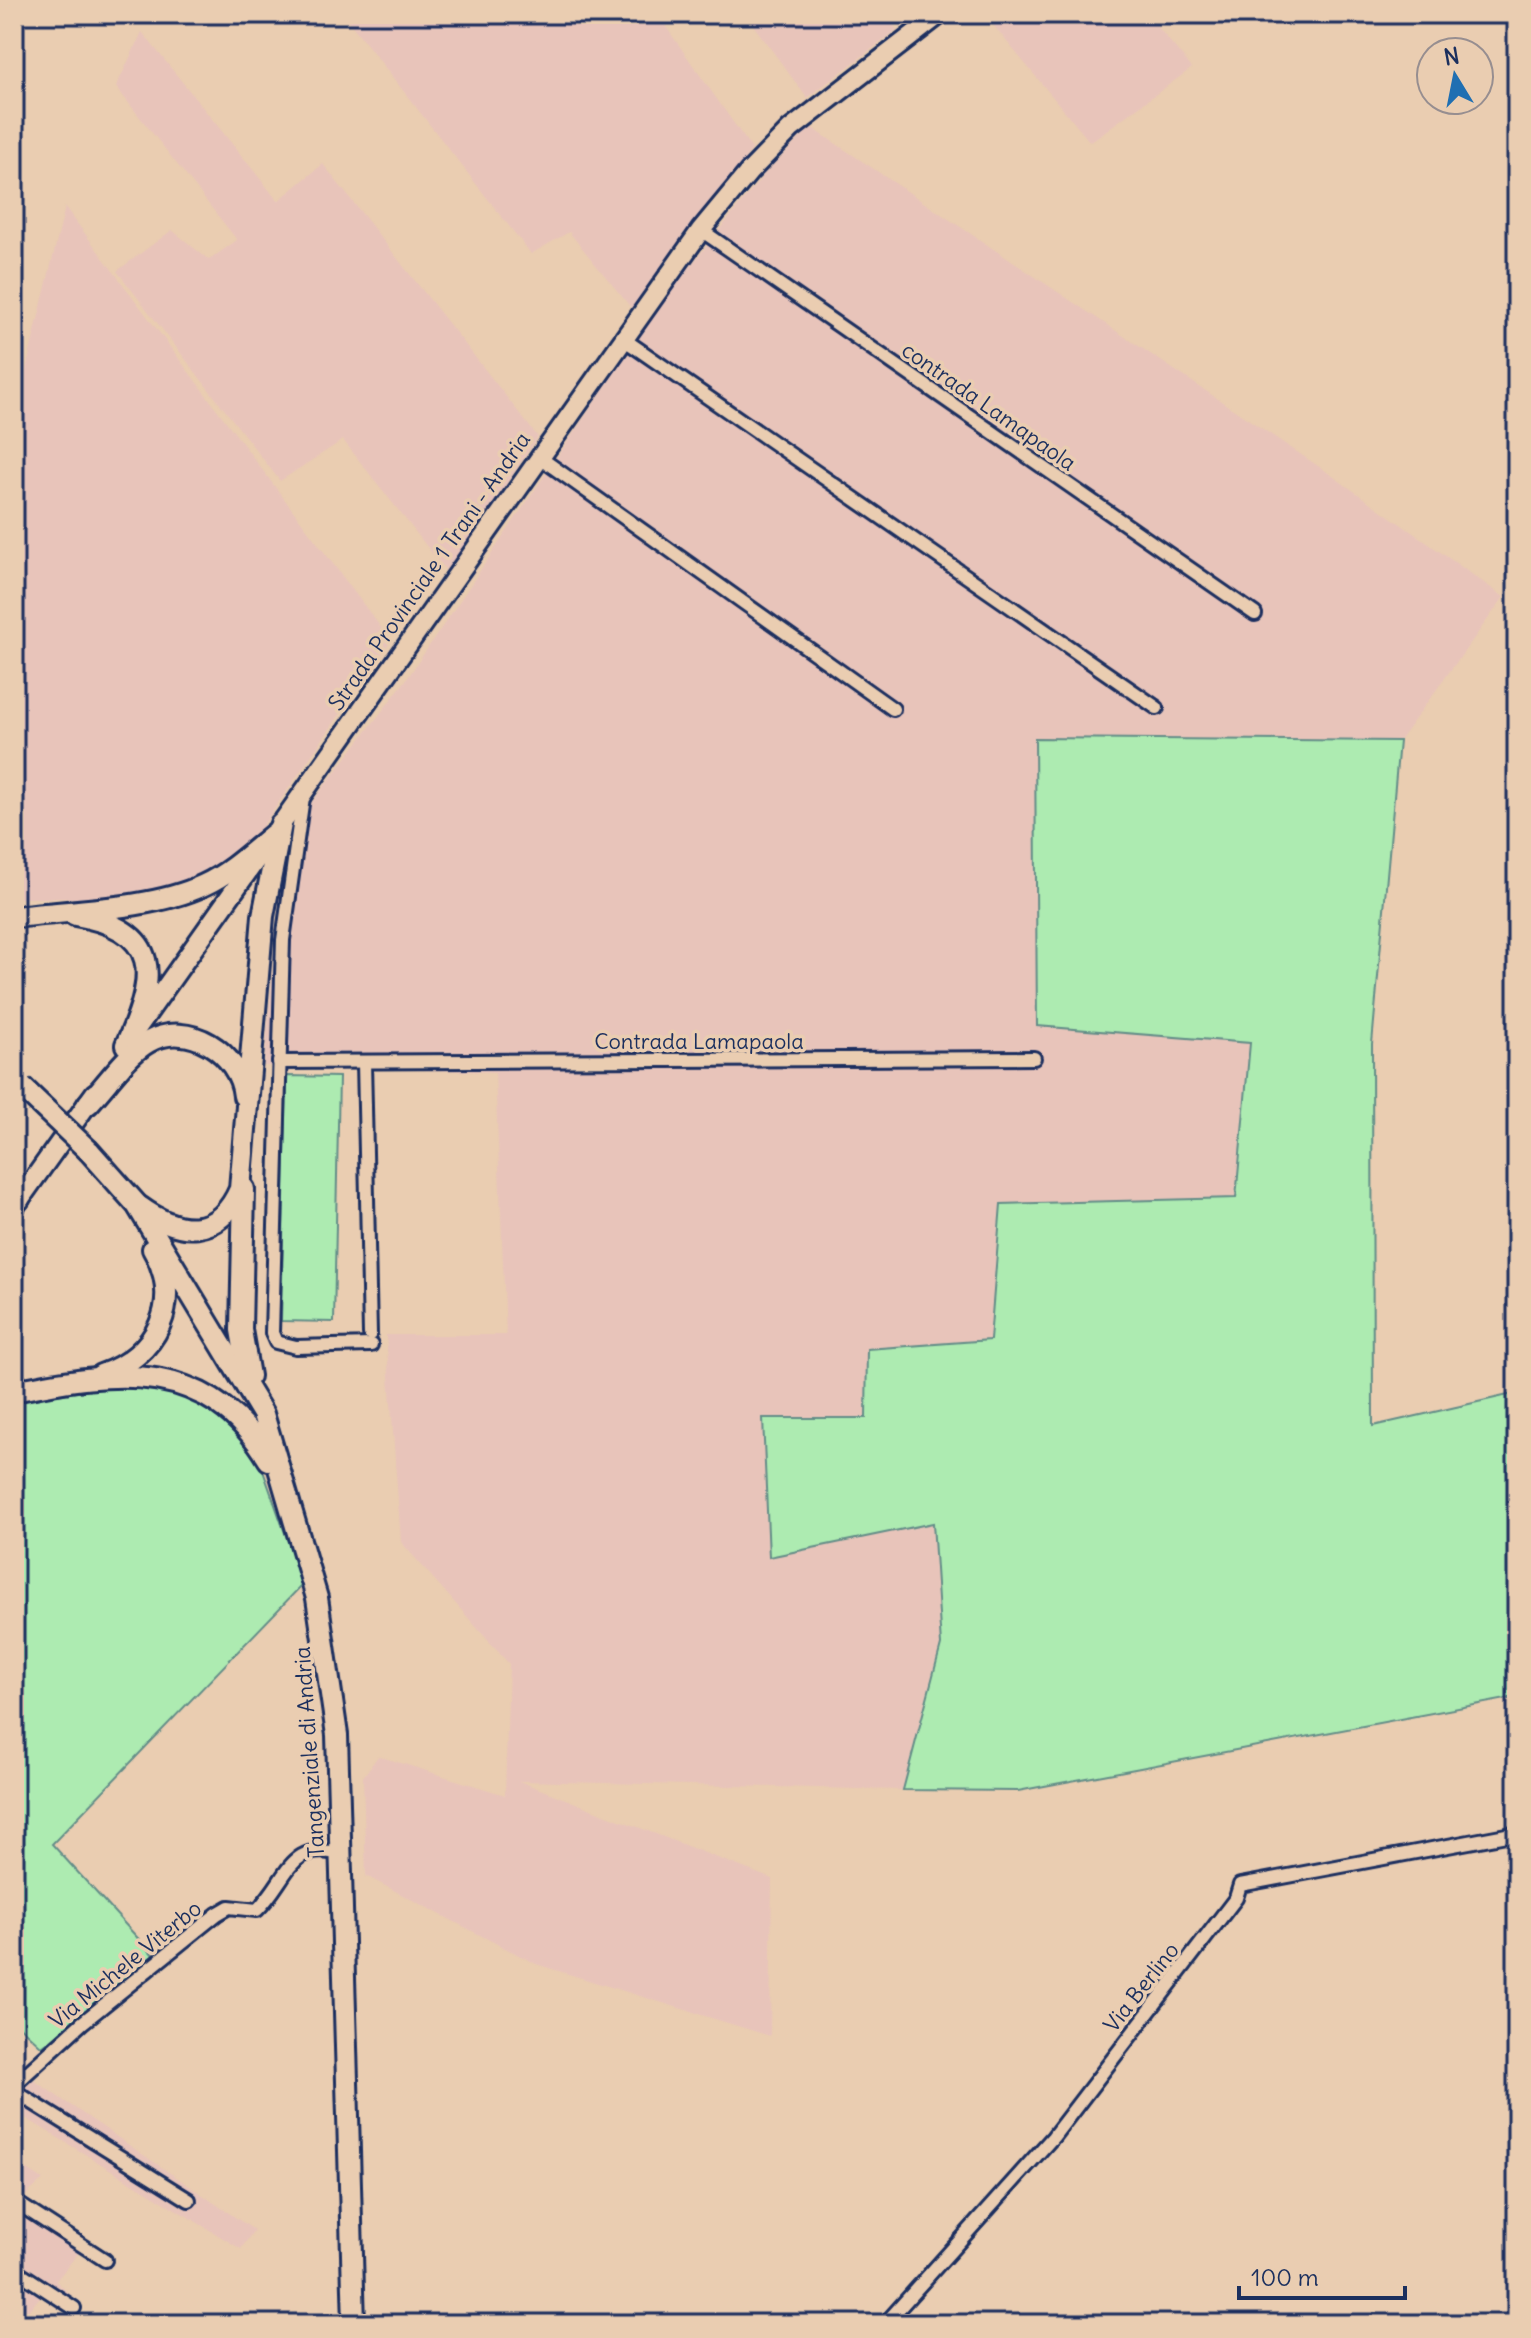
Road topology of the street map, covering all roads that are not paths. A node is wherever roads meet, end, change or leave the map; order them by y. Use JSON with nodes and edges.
{"nodes":[{"id":1,"x":940,"y":14,"type":"edge"},
{"id":2,"x":701,"y":230,"type":"junction"},
{"id":3,"x":622,"y":338,"type":"junction"},
{"id":4,"x":539,"y":457,"type":"junction"},
{"id":5,"x":1255,"y":614,"type":"dead end"},
{"id":6,"x":1157,"y":708,"type":"dead end"},
{"id":7,"x":893,"y":709,"type":"dead end"},
{"id":8,"x":304,"y":790,"type":"junction"},
{"id":9,"x":278,"y":829,"type":"junction"},
{"id":10,"x":55,"y":912,"type":"junction"},
{"id":11,"x":14,"y":917,"type":"edge"},
{"id":12,"x":126,"y":1045,"type":"junction"},
{"id":13,"x":1034,"y":1058,"type":"dead end"},
{"id":14,"x":279,"y":1062,"type":"junction"},
{"id":15,"x":364,"y":1062,"type":"junction"},
{"id":16,"x":18,"y":1083,"type":"edge"},
{"id":17,"x":88,"y":1104,"type":"junction"},
{"id":18,"x":247,"y":1121,"type":"junction"},
{"id":19,"x":245,"y":1147,"type":"junction"},
{"id":20,"x":113,"y":1176,"type":"junction"},
{"id":21,"x":16,"y":1204,"type":"edge"},
{"id":22,"x":137,"y":1205,"type":"junction"},
{"id":23,"x":85,"y":1380,"type":"junction"},
{"id":24,"x":16,"y":1390,"type":"edge"},
{"id":25,"x":257,"y":1403,"type":"junction"},
{"id":26,"x":291,"y":1507,"type":"junction"},
{"id":27,"x":1517,"y":1833,"type":"edge"},
{"id":28,"x":341,"y":1854,"type":"junction"},
{"id":29,"x":14,"y":2088,"type":"edge"},
{"id":30,"x":189,"y":2200,"type":"dead end"},
{"id":31,"x":14,"y":2201,"type":"edge"},
{"id":32,"x":105,"y":2260,"type":"dead end"},
{"id":33,"x":14,"y":2269,"type":"edge"},
{"id":34,"x":74,"y":2308,"type":"dead end"},
{"id":35,"x":354,"y":2324,"type":"edge"},
{"id":36,"x":885,"y":2324,"type":"edge"}],
"edges":[{"from":1,"to":2,"type":"main road","name":"Strada Provinciale 1 Trani - Andria"},
{"from":2,"to":3,"type":"main road","name":"Strada Provinciale 1 Trani - Andria"},
{"from":2,"to":5,"type":"street","name":"contrada Lamapaola"},
{"from":3,"to":4,"type":"main road","name":"Strada Provinciale 1 Trani - Andria"},
{"from":3,"to":6,"type":"street"},
{"from":4,"to":7,"type":"street"},
{"from":4,"to":8,"type":"main road","name":"Strada Provinciale 1 Trani - Andria"},
{"from":8,"to":9,"type":"main road","name":"Strada Provinciale 1 Trani - Andria"},
{"from":8,"to":14,"type":"street"},
{"from":9,"to":10,"type":"main road"},
{"from":9,"to":12,"type":"main road","name":"Strada Provinciale 1 Trani - Andria"},
{"from":9,"to":18,"type":"main road"},
{"from":10,"to":11,"type":"main road"},
{"from":10,"to":12,"type":"main road"},
{"from":12,"to":17,"type":"main road","name":"Strada Provinciale 1 Trani - Andria"},
{"from":13,"to":15,"type":"street","name":"Contrada Lamapaola"},
{"from":14,"to":15,"type":"street","name":"Contrada Lamapaola"},
{"from":14,"to":15,"type":"street"},
{"from":16,"to":20,"type":"main road","name":"Tangenziale di Andria","bridge":true},
{"from":17,"to":18,"type":"main road"},
{"from":17,"to":21,"type":"main road","name":"Strada Provinciale 1 Trani - Andria"},
{"from":18,"to":19,"type":"main road"},
{"from":19,"to":22,"type":"main road"},
{"from":19,"to":25,"type":"main road"},
{"from":20,"to":22,"type":"main road","name":"Tangenziale di Andria"},
{"from":20,"to":23,"type":"main road"},
{"from":22,"to":25,"type":"main road","name":"Tangenziale di Andria"},
{"from":23,"to":24,"type":"main road"},
{"from":23,"to":26,"type":"main road"},
{"from":25,"to":26,"type":"main road","name":"Tangenziale di Andria"},
{"from":26,"to":28,"type":"main road","name":"Tangenziale di Andria"},
{"from":27,"to":36,"type":"street","name":"Via Berlino"},
{"from":28,"to":29,"type":"street","name":"Via Michele Viterbo"},
{"from":28,"to":35,"type":"main road","name":"Tangenziale di Andria"},
{"from":29,"to":30,"type":"street"},
{"from":31,"to":32,"type":"street"},
{"from":33,"to":34,"type":"street"}]}
